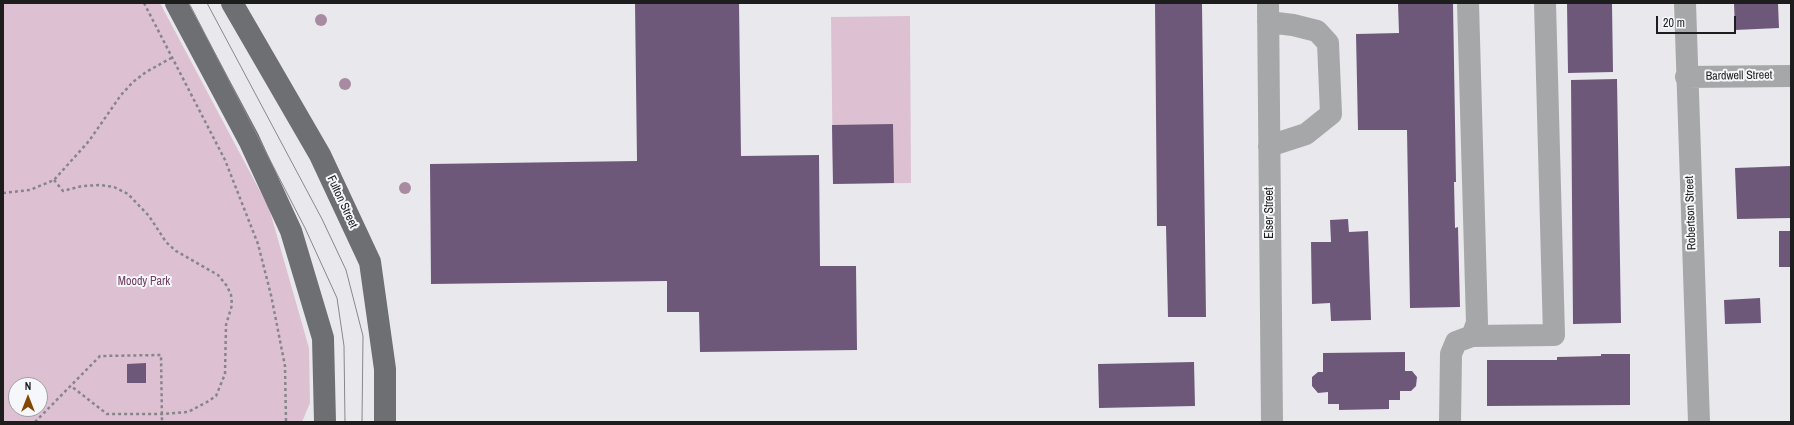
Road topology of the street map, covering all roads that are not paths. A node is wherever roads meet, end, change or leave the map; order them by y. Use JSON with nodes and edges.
{"nodes":[{"id":1,"x":176,"y":3,"type":"edge"},
{"id":2,"x":232,"y":3,"type":"edge"},
{"id":3,"x":251,"y":3,"type":"edge"},
{"id":4,"x":1468,"y":3,"type":"edge"},
{"id":5,"x":1545,"y":3,"type":"edge"},
{"id":6,"x":1685,"y":3,"type":"edge"},
{"id":7,"x":1268,"y":12,"type":"edge"},
{"id":8,"x":1791,"y":76,"type":"edge"},
{"id":9,"x":1686,"y":77,"type":"junction"},
{"id":10,"x":280,"y":86,"type":"junction"},
{"id":11,"x":1269,"y":146,"type":"junction"},
{"id":12,"x":1472,"y":336,"type":"junction"},
{"id":13,"x":325,"y":422,"type":"edge"},
{"id":14,"x":385,"y":422,"type":"edge"},
{"id":15,"x":1272,"y":422,"type":"edge"},
{"id":16,"x":1450,"y":422,"type":"edge"},
{"id":17,"x":1699,"y":422,"type":"edge"}],
"edges":[{"from":1,"to":13,"type":"main road"},
{"from":2,"to":10,"type":"main road","name":"Fulton Street"},
{"from":3,"to":10,"type":"main road"},
{"from":4,"to":12,"type":"street"},
{"from":5,"to":12,"type":"street"},
{"from":6,"to":9,"type":"street","name":"Robertson Street"},
{"from":7,"to":11,"type":"street","name":"Elser Street"},
{"from":7,"to":11,"type":"street"},
{"from":8,"to":9,"type":"street","name":"Bardwell Street"},
{"from":9,"to":17,"type":"street","name":"Robertson Street"},
{"from":10,"to":14,"type":"main road","name":"Fulton Street"},
{"from":11,"to":15,"type":"street","name":"Elser Street"},
{"from":12,"to":16,"type":"street"}]}
